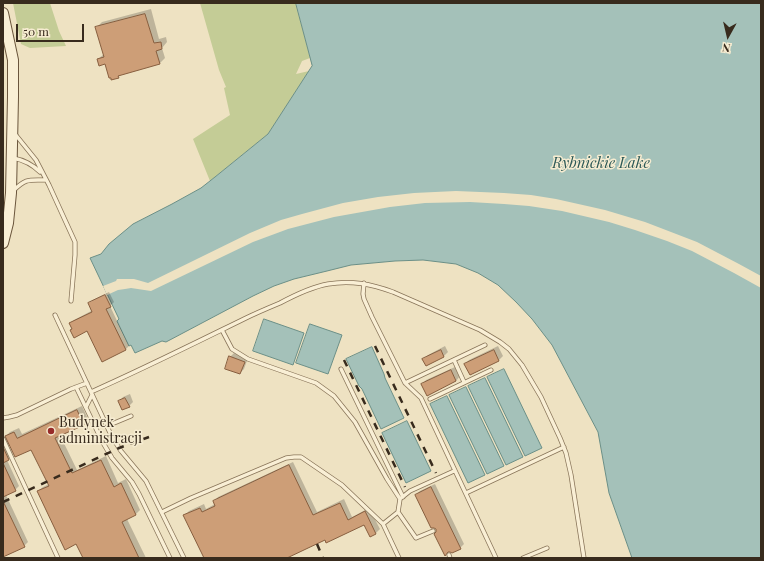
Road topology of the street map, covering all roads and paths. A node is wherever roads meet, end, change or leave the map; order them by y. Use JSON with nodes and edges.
{"nodes":[{"id":1,"x":3,"y":13,"type":"edge"},
{"id":2,"x":13,"y":132,"type":"junction"},
{"id":3,"x":12,"y":158,"type":"junction"},
{"id":4,"x":45,"y":178,"type":"junction"},
{"id":5,"x":11,"y":193,"type":"junction"},
{"id":6,"x":3,"y":243,"type":"edge"},
{"id":7,"x":364,"y":283,"type":"junction"},
{"id":8,"x":71,"y":301,"type":"dead end"},
{"id":9,"x":55,"y":315,"type":"dead end"},
{"id":10,"x":222,"y":330,"type":"junction"},
{"id":11,"x":485,"y":345,"type":"dead end"},
{"id":12,"x":454,"y":360,"type":"junction"},
{"id":13,"x":341,"y":369,"type":"dead end"},
{"id":14,"x":491,"y":370,"type":"dead end"},
{"id":15,"x":464,"y":382,"type":"junction"},
{"id":16,"x":87,"y":383,"type":"junction"},
{"id":17,"x":405,"y":383,"type":"junction"},
{"id":18,"x":76,"y":387,"type":"junction"},
{"id":19,"x":92,"y":393,"type":"junction"},
{"id":20,"x":430,"y":399,"type":"dead end"},
{"id":21,"x":86,"y":407,"type":"junction"},
{"id":22,"x":131,"y":416,"type":"dead end"},
{"id":23,"x":3,"y":418,"type":"edge"},
{"id":24,"x":107,"y":426,"type":"junction"},
{"id":25,"x":3,"y":440,"type":"edge"},
{"id":26,"x":564,"y":447,"type":"junction"},
{"id":27,"x":454,"y":471,"type":"junction"},
{"id":28,"x":466,"y":494,"type":"junction"},
{"id":29,"x":402,"y":498,"type":"junction"},
{"id":30,"x":162,"y":512,"type":"junction"},
{"id":31,"x":398,"y":512,"type":"junction"},
{"id":32,"x":383,"y":524,"type":"junction"},
{"id":33,"x":433,"y":531,"type":"dead end"},
{"id":34,"x":547,"y":548,"type":"dead end"},
{"id":35,"x":58,"y":558,"type":"edge"},
{"id":36,"x":170,"y":558,"type":"edge"},
{"id":37,"x":184,"y":558,"type":"edge"},
{"id":38,"x":399,"y":558,"type":"edge"},
{"id":39,"x":496,"y":558,"type":"edge"},
{"id":40,"x":522,"y":558,"type":"edge"},
{"id":41,"x":584,"y":558,"type":"edge"}],
"edges":[{"from":1,"to":2,"type":"street"},
{"from":2,"to":3,"type":"street"},
{"from":2,"to":4,"type":"lane"},
{"from":3,"to":4,"type":"lane"},
{"from":3,"to":5,"type":"street"},
{"from":4,"to":5,"type":"lane"},
{"from":4,"to":8,"type":"lane"},
{"from":5,"to":6,"type":"street"},
{"from":7,"to":10,"type":"lane"},
{"from":7,"to":17,"type":"lane"},
{"from":7,"to":26,"type":"lane"},
{"from":9,"to":16,"type":"lane"},
{"from":10,"to":19,"type":"lane"},
{"from":10,"to":29,"type":"lane"},
{"from":11,"to":12,"type":"lane"},
{"from":12,"to":15,"type":"lane"},
{"from":12,"to":17,"type":"lane"},
{"from":13,"to":29,"type":"lane"},
{"from":14,"to":15,"type":"lane"},
{"from":15,"to":20,"type":"lane"},
{"from":16,"to":18,"type":"lane"},
{"from":16,"to":19,"type":"lane"},
{"from":17,"to":27,"type":"lane"},
{"from":18,"to":21,"type":"lane"},
{"from":18,"to":23,"type":"lane"},
{"from":19,"to":21,"type":"lane"},
{"from":19,"to":24,"type":"lane"},
{"from":21,"to":36,"type":"lane"},
{"from":22,"to":24,"type":"lane"},
{"from":24,"to":30,"type":"lane"},
{"from":25,"to":35,"type":"lane"},
{"from":26,"to":28,"type":"lane"},
{"from":26,"to":41,"type":"lane"},
{"from":27,"to":28,"type":"lane"},
{"from":27,"to":29,"type":"lane"},
{"from":28,"to":39,"type":"lane"},
{"from":29,"to":31,"type":"lane"},
{"from":30,"to":32,"type":"lane"},
{"from":30,"to":37,"type":"lane"},
{"from":31,"to":32,"type":"lane"},
{"from":31,"to":33,"type":"lane"},
{"from":32,"to":38,"type":"lane"},
{"from":34,"to":40,"type":"lane"}]}
